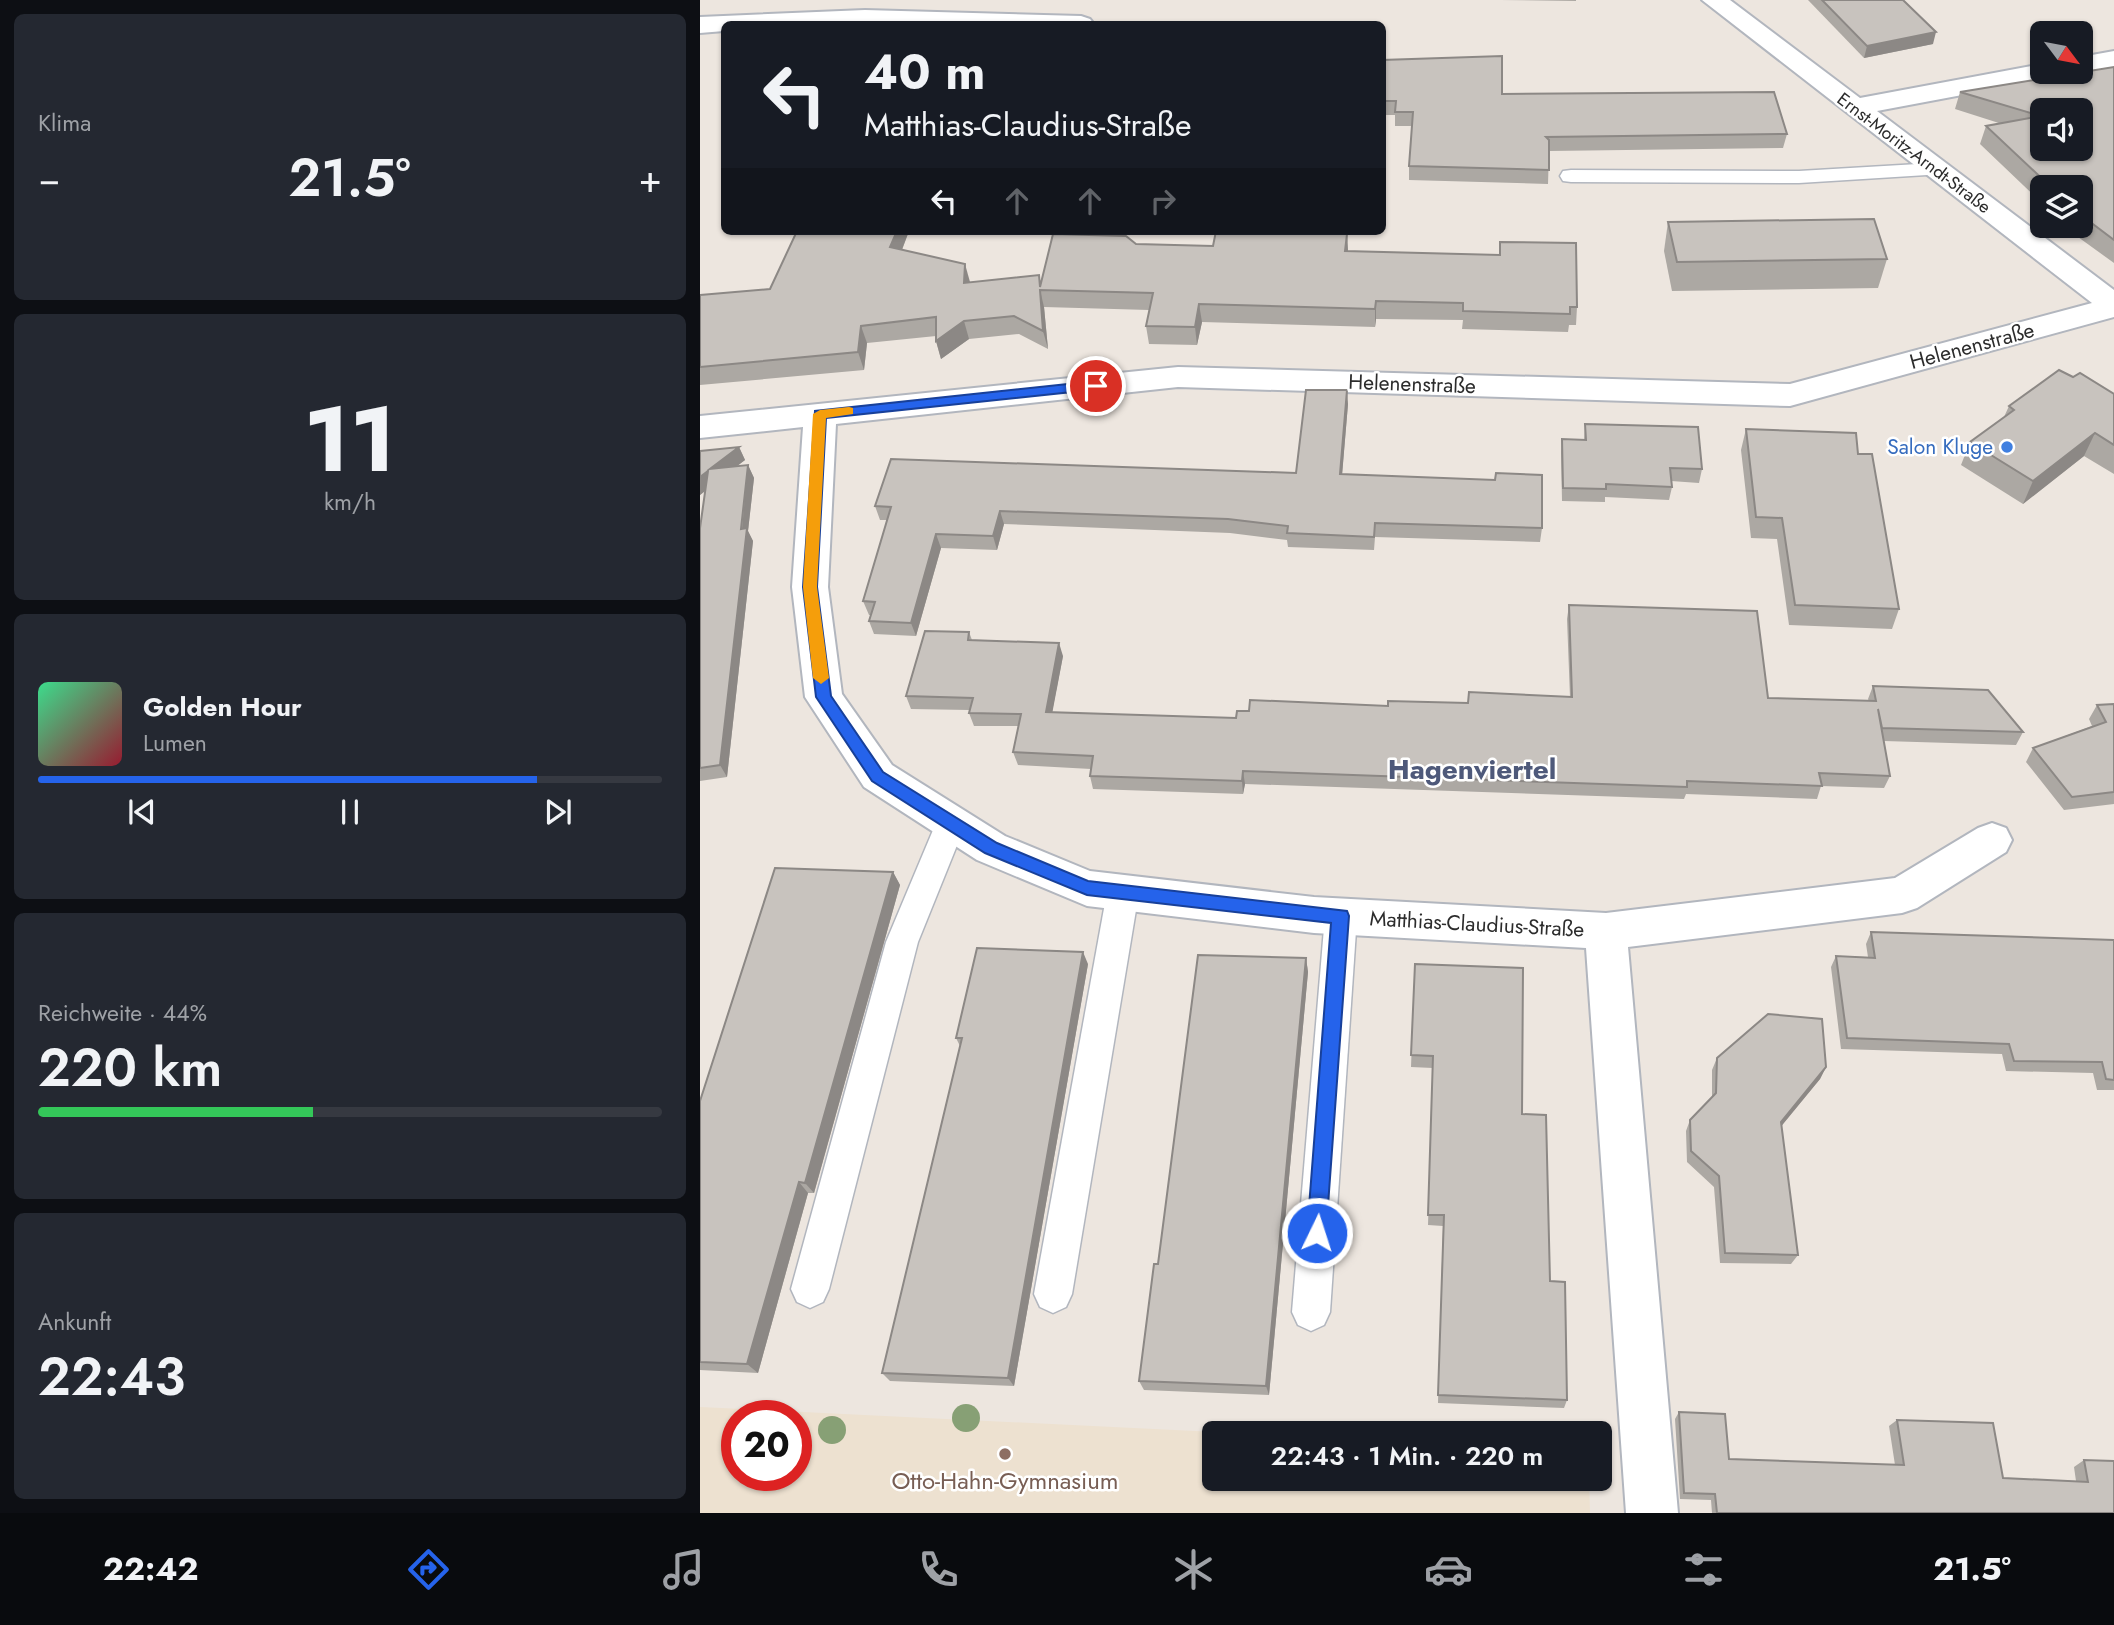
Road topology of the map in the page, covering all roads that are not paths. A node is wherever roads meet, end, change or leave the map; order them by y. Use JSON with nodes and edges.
{"nodes":[{"id":1,"x":1714,"y":0,"type":"edge"},
{"id":2,"x":867,"y":9,"type":"edge"},
{"id":3,"x":742,"y":21,"type":"edge"},
{"id":4,"x":1037,"y":21,"type":"edge"},
{"id":5,"x":721,"y":23,"type":"edge"},
{"id":6,"x":700,"y":25,"type":"edge"},
{"id":7,"x":2114,"y":59,"type":"edge"},
{"id":8,"x":2093,"y":63,"type":"edge"},
{"id":9,"x":2030,"y":74,"type":"edge"},
{"id":10,"x":1854,"y":107,"type":"junction"},
{"id":11,"x":1935,"y":169,"type":"junction"},
{"id":12,"x":1571,"y":176,"type":"dead end"},
{"id":13,"x":2114,"y":306,"type":"edge"},
{"id":14,"x":820,"y":414,"type":"junction"},
{"id":15,"x":700,"y":427,"type":"edge"},
{"id":16,"x":951,"y":823,"type":"junction"},
{"id":17,"x":1992,"y":840,"type":"dead end"},
{"id":18,"x":1123,"y":892,"type":"junction"},
{"id":19,"x":1340,"y":916,"type":"junction"},
{"id":20,"x":1606,"y":931,"type":"junction"},
{"id":21,"x":810,"y":1289,"type":"dead end"},
{"id":22,"x":1054,"y":1294,"type":"dead end"},
{"id":23,"x":1311,"y":1312,"type":"dead end"},
{"id":24,"x":1652,"y":1513,"type":"edge"}],
"edges":[{"from":1,"to":10,"type":"street","name":"Ernst-Moritz-Arndt-Straße"},
{"from":2,"to":3,"type":"street"},
{"from":2,"to":4,"type":"street"},
{"from":5,"to":6,"type":"street"},
{"from":7,"to":8,"type":"street"},
{"from":9,"to":10,"type":"street"},
{"from":10,"to":11,"type":"street","name":"Ernst-Moritz-Arndt-Straße"},
{"from":11,"to":12,"type":"lane"},
{"from":11,"to":13,"type":"street","name":"Ernst-Moritz-Arndt-Straße"},
{"from":13,"to":14,"type":"street","name":"Helenenstraße"},
{"from":14,"to":15,"type":"street","name":"Helenenstraße"},
{"from":14,"to":16,"type":"street","name":"Matthias-Claudius-Straße"},
{"from":16,"to":18,"type":"street","name":"Matthias-Claudius-Straße"},
{"from":16,"to":21,"type":"lane"},
{"from":17,"to":20,"type":"street","name":"Matthias-Claudius-Straße"},
{"from":18,"to":19,"type":"street","name":"Matthias-Claudius-Straße"},
{"from":18,"to":22,"type":"lane"},
{"from":19,"to":20,"type":"street","name":"Matthias-Claudius-Straße"},
{"from":19,"to":23,"type":"lane"},
{"from":20,"to":24,"type":"street","name":"Matthias-Claudius-Straße"}]}
